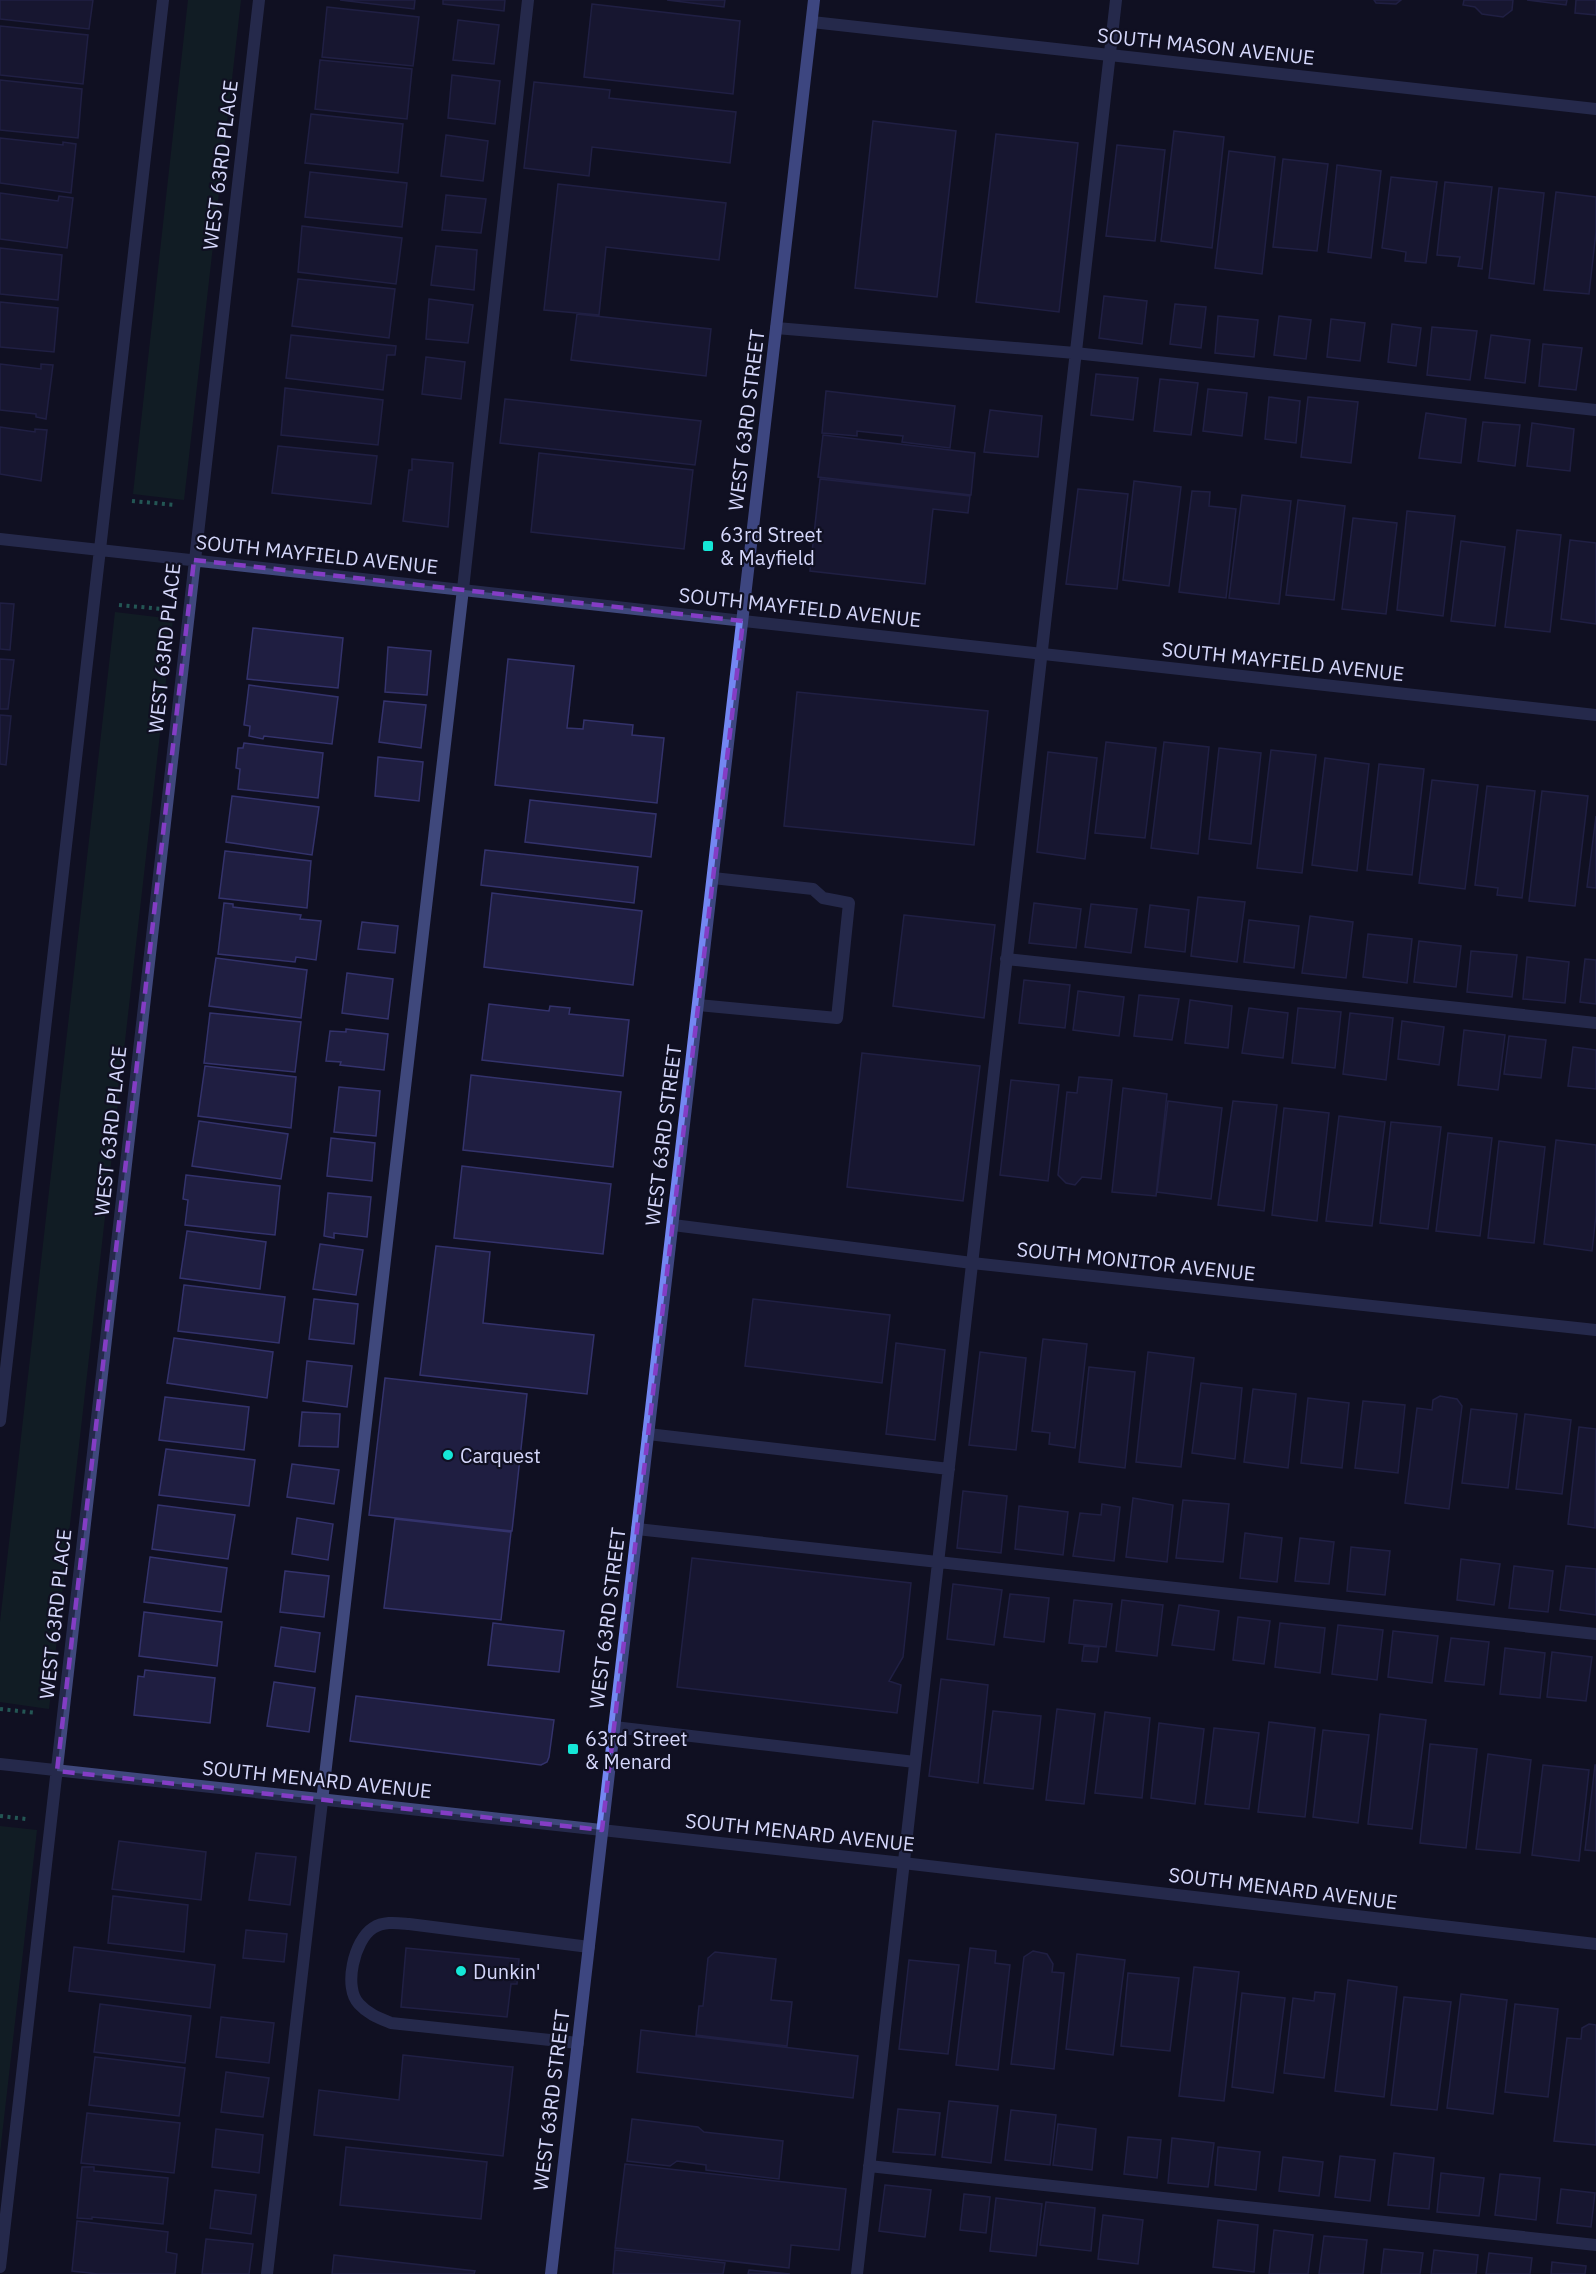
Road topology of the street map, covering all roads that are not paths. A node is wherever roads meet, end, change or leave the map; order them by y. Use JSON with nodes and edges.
{"nodes":[{"id":1,"x":163,"y":0,"type":"edge"},
{"id":2,"x":259,"y":0,"type":"edge"},
{"id":3,"x":528,"y":0,"type":"edge"},
{"id":4,"x":814,"y":0,"type":"edge"},
{"id":5,"x":1116,"y":0,"type":"edge"},
{"id":6,"x":812,"y":22,"type":"junction"},
{"id":7,"x":1110,"y":55,"type":"junction"},
{"id":8,"x":1596,"y":109,"type":"edge"},
{"id":9,"x":776,"y":328,"type":"junction"},
{"id":10,"x":1075,"y":353,"type":"junction"},
{"id":11,"x":1596,"y":410,"type":"edge"},
{"id":12,"x":0,"y":539,"type":"edge"},
{"id":13,"x":98,"y":550,"type":"junction"},
{"id":14,"x":194,"y":560,"type":"junction"},
{"id":15,"x":463,"y":589,"type":"junction"},
{"id":16,"x":743,"y":621,"type":"junction"},
{"id":17,"x":1040,"y":654,"type":"junction"},
{"id":18,"x":1596,"y":715,"type":"edge"},
{"id":19,"x":712,"y":878,"type":"junction"},
{"id":20,"x":1006,"y":959,"type":"junction"},
{"id":21,"x":698,"y":1005,"type":"junction"},
{"id":22,"x":1596,"y":1023,"type":"edge"},
{"id":23,"x":673,"y":1225,"type":"junction"},
{"id":24,"x":972,"y":1263,"type":"junction"},
{"id":25,"x":1596,"y":1330,"type":"edge"},
{"id":26,"x":0,"y":1421,"type":"edge"},
{"id":27,"x":648,"y":1434,"type":"junction"},
{"id":28,"x":949,"y":1470,"type":"junction"},
{"id":29,"x":637,"y":1529,"type":"junction"},
{"id":30,"x":938,"y":1562,"type":"junction"},
{"id":31,"x":1596,"y":1634,"type":"edge"},
{"id":32,"x":614,"y":1727,"type":"junction"},
{"id":33,"x":915,"y":1762,"type":"junction"},
{"id":34,"x":0,"y":1764,"type":"edge"},
{"id":35,"x":57,"y":1771,"type":"junction"},
{"id":36,"x":322,"y":1799,"type":"junction"},
{"id":37,"x":602,"y":1830,"type":"junction"},
{"id":38,"x":903,"y":1863,"type":"junction"},
{"id":39,"x":1596,"y":1944,"type":"edge"},
{"id":40,"x":588,"y":1947,"type":"junction"},
{"id":41,"x":578,"y":2043,"type":"junction"},
{"id":42,"x":869,"y":2166,"type":"junction"},
{"id":43,"x":1596,"y":2246,"type":"edge"},
{"id":44,"x":0,"y":2267,"type":"edge"},
{"id":45,"x":267,"y":2274,"type":"edge"},
{"id":46,"x":551,"y":2274,"type":"edge"},
{"id":47,"x":857,"y":2274,"type":"edge"}],
"edges":[{"from":1,"to":13,"type":"street"},
{"from":2,"to":14,"type":"street","name":"WEST 63RD PLACE"},
{"from":3,"to":15,"type":"street"},
{"from":4,"to":6,"type":"main road","name":"WEST 63RD STREET"},
{"from":5,"to":7,"type":"street"},
{"from":6,"to":7,"type":"street","name":"SOUTH MASON AVENUE"},
{"from":6,"to":9,"type":"main road","name":"WEST 63RD STREET"},
{"from":7,"to":8,"type":"street","name":"SOUTH MASON AVENUE"},
{"from":7,"to":10,"type":"street"},
{"from":9,"to":10,"type":"street"},
{"from":9,"to":16,"type":"main road","name":"WEST 63RD STREET"},
{"from":10,"to":11,"type":"street"},
{"from":10,"to":17,"type":"street"},
{"from":12,"to":13,"type":"street","name":"SOUTH MAYFIELD AVENUE"},
{"from":13,"to":14,"type":"street","name":"SOUTH MAYFIELD AVENUE"},
{"from":13,"to":26,"type":"street"},
{"from":14,"to":15,"type":"street","name":"SOUTH MAYFIELD AVENUE"},
{"from":14,"to":35,"type":"street","name":"WEST 63RD PLACE"},
{"from":15,"to":16,"type":"street","name":"SOUTH MAYFIELD AVENUE"},
{"from":15,"to":36,"type":"street"},
{"from":16,"to":17,"type":"street","name":"SOUTH MAYFIELD AVENUE"},
{"from":16,"to":19,"type":"main road","name":"WEST 63RD STREET"},
{"from":17,"to":18,"type":"street","name":"SOUTH MAYFIELD AVENUE"},
{"from":17,"to":20,"type":"street"},
{"from":19,"to":21,"type":"main road","name":"WEST 63RD STREET"},
{"from":19,"to":21,"type":"street"},
{"from":20,"to":22,"type":"street"},
{"from":20,"to":24,"type":"street"},
{"from":21,"to":23,"type":"main road","name":"WEST 63RD STREET"},
{"from":23,"to":24,"type":"street","name":"SOUTH MONITOR AVENUE"},
{"from":23,"to":27,"type":"main road","name":"WEST 63RD STREET"},
{"from":24,"to":25,"type":"street","name":"SOUTH MONITOR AVENUE"},
{"from":24,"to":28,"type":"street"},
{"from":27,"to":28,"type":"street"},
{"from":27,"to":29,"type":"main road","name":"WEST 63RD STREET"},
{"from":28,"to":30,"type":"street"},
{"from":29,"to":30,"type":"street"},
{"from":29,"to":32,"type":"main road","name":"WEST 63RD STREET"},
{"from":30,"to":31,"type":"street"},
{"from":30,"to":33,"type":"street"},
{"from":32,"to":33,"type":"street"},
{"from":32,"to":37,"type":"main road","name":"WEST 63RD STREET"},
{"from":33,"to":38,"type":"street"},
{"from":34,"to":35,"type":"street","name":"SOUTH MENARD AVENUE"},
{"from":35,"to":36,"type":"street","name":"SOUTH MENARD AVENUE"},
{"from":35,"to":44,"type":"street","name":"WEST 63RD PLACE"},
{"from":36,"to":37,"type":"street","name":"SOUTH MENARD AVENUE"},
{"from":36,"to":45,"type":"street"},
{"from":37,"to":38,"type":"street","name":"SOUTH MENARD AVENUE"},
{"from":37,"to":40,"type":"main road","name":"WEST 63RD STREET"},
{"from":38,"to":39,"type":"street","name":"SOUTH MENARD AVENUE"},
{"from":38,"to":42,"type":"street"},
{"from":40,"to":41,"type":"main road","name":"WEST 63RD STREET"},
{"from":40,"to":41,"type":"street"},
{"from":41,"to":46,"type":"main road","name":"WEST 63RD STREET"},
{"from":42,"to":43,"type":"street"},
{"from":42,"to":47,"type":"street"}]}
